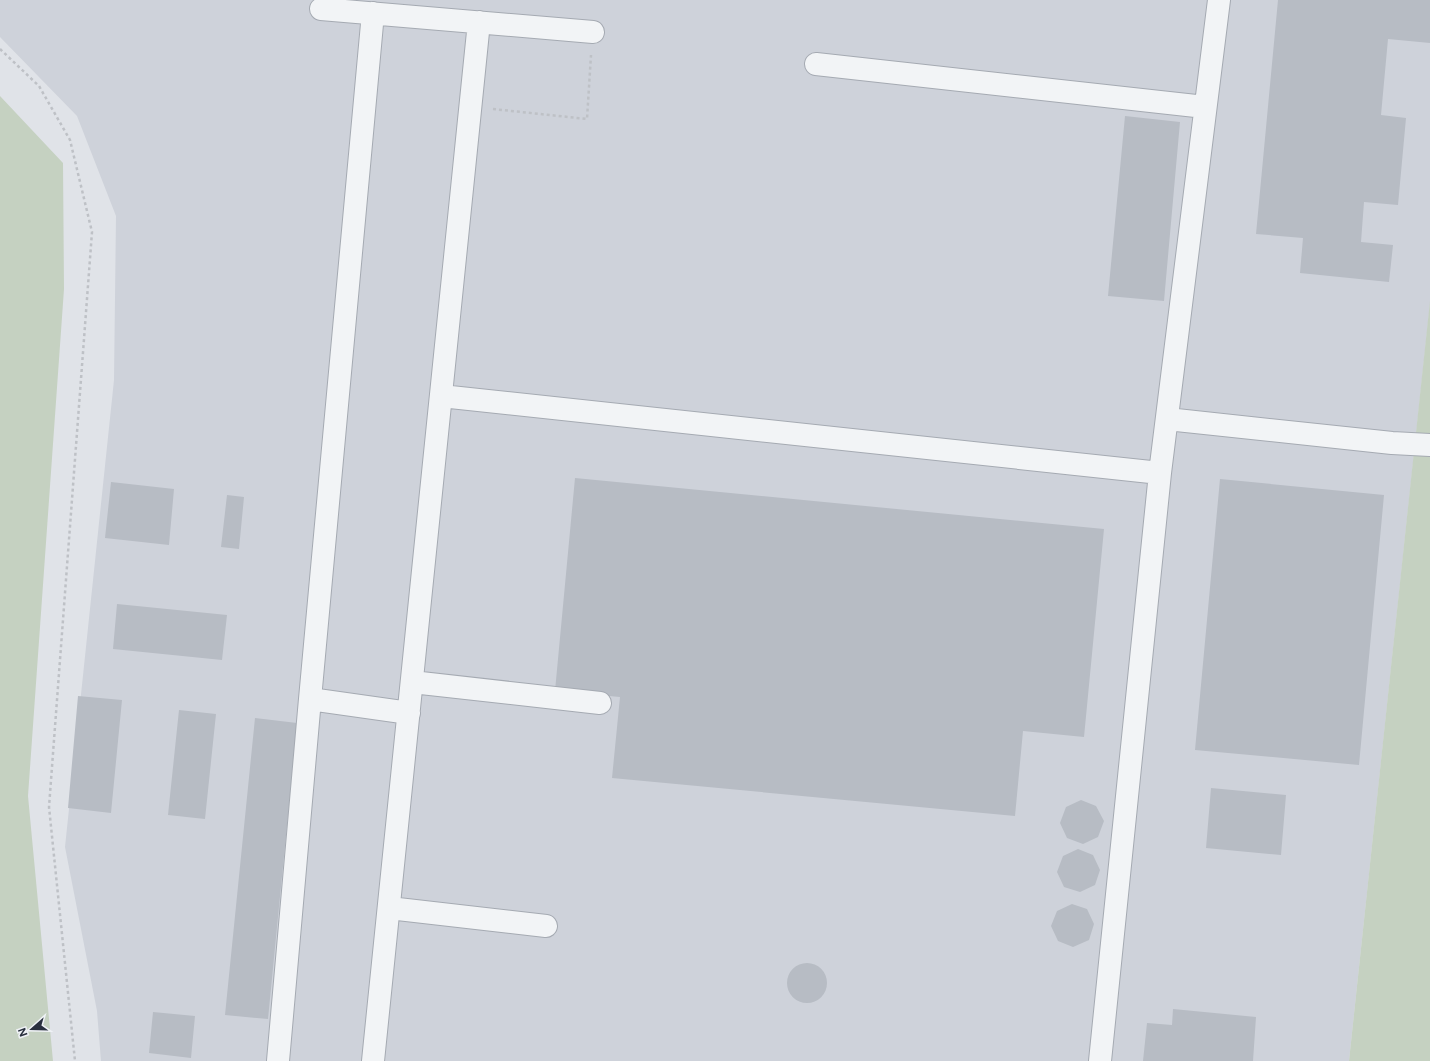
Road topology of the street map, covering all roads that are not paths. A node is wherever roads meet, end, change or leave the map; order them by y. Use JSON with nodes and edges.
{"nodes":[{"id":1,"x":1219,"y":0,"type":"edge"},
{"id":2,"x":321,"y":9,"type":"dead end"},
{"id":3,"x":373,"y":13,"type":"junction"},
{"id":4,"x":479,"y":22,"type":"junction"},
{"id":5,"x":593,"y":32,"type":"road end"},
{"id":6,"x":816,"y":64,"type":"dead end"},
{"id":7,"x":1205,"y":107,"type":"junction"},
{"id":8,"x":441,"y":396,"type":"junction"},
{"id":9,"x":1167,"y":419,"type":"junction"},
{"id":10,"x":1430,"y":445,"type":"edge"},
{"id":11,"x":1160,"y":473,"type":"junction"},
{"id":12,"x":412,"y":682,"type":"junction"},
{"id":13,"x":310,"y":699,"type":"junction"},
{"id":14,"x":600,"y":703,"type":"dead end"},
{"id":15,"x":409,"y":713,"type":"junction"},
{"id":16,"x":389,"y":908,"type":"junction"},
{"id":17,"x":546,"y":926,"type":"dead end"},
{"id":18,"x":278,"y":1061,"type":"edge"},
{"id":19,"x":373,"y":1061,"type":"edge"},
{"id":20,"x":1100,"y":1061,"type":"edge"}],
"edges":[{"from":1,"to":7,"type":"lane"},
{"from":2,"to":3,"type":"lane"},
{"from":3,"to":4,"type":"lane"},
{"from":3,"to":13,"type":"lane"},
{"from":4,"to":5,"type":"lane"},
{"from":4,"to":8,"type":"lane"},
{"from":6,"to":7,"type":"lane"},
{"from":7,"to":9,"type":"lane"},
{"from":8,"to":11,"type":"lane"},
{"from":8,"to":12,"type":"lane"},
{"from":9,"to":10,"type":"lane"},
{"from":9,"to":11,"type":"lane"},
{"from":11,"to":20,"type":"lane"},
{"from":12,"to":14,"type":"lane"},
{"from":12,"to":15,"type":"lane"},
{"from":13,"to":15,"type":"lane"},
{"from":13,"to":18,"type":"lane"},
{"from":15,"to":16,"type":"lane"},
{"from":16,"to":17,"type":"lane"},
{"from":16,"to":19,"type":"lane"}]}
